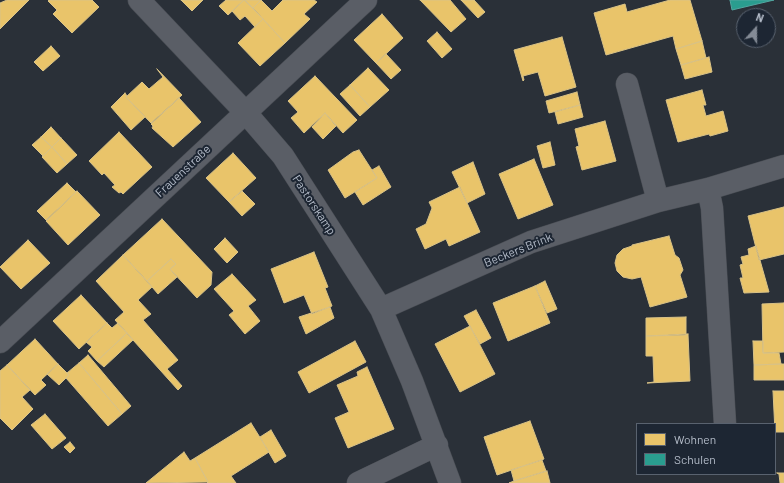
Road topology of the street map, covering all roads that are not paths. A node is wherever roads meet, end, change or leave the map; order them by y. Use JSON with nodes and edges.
{"nodes":[{"id":1,"x":139,"y":0,"type":"edge"},
{"id":2,"x":366,"y":0,"type":"edge"},
{"id":3,"x":628,"y":84,"type":"dead end"},
{"id":4,"x":246,"y":112,"type":"junction"},
{"id":5,"x":784,"y":166,"type":"edge"},
{"id":6,"x":708,"y":189,"type":"junction"},
{"id":7,"x":658,"y":201,"type":"junction"},
{"id":8,"x":381,"y":309,"type":"junction"},
{"id":9,"x":0,"y":342,"type":"edge"},
{"id":10,"x":725,"y":423,"type":"edge"},
{"id":11,"x":437,"y":445,"type":"junction"},
{"id":12,"x":358,"y":483,"type":"edge"},
{"id":13,"x":450,"y":483,"type":"edge"}],
"edges":[{"from":1,"to":4,"type":"street","name":"Pastorskamp"},
{"from":2,"to":4,"type":"street","name":"Frauenstraße"},
{"from":3,"to":7,"type":"street"},
{"from":4,"to":8,"type":"street","name":"Pastorskamp"},
{"from":4,"to":9,"type":"street","name":"Frauenstraße"},
{"from":5,"to":6,"type":"street","name":"Beckers Brink"},
{"from":6,"to":7,"type":"street","name":"Beckers Brink"},
{"from":6,"to":10,"type":"street"},
{"from":7,"to":8,"type":"street","name":"Beckers Brink"},
{"from":8,"to":11,"type":"street","name":"Pastorskamp"},
{"from":11,"to":12,"type":"street"},
{"from":11,"to":13,"type":"street","name":"Pastorskamp"}]}
